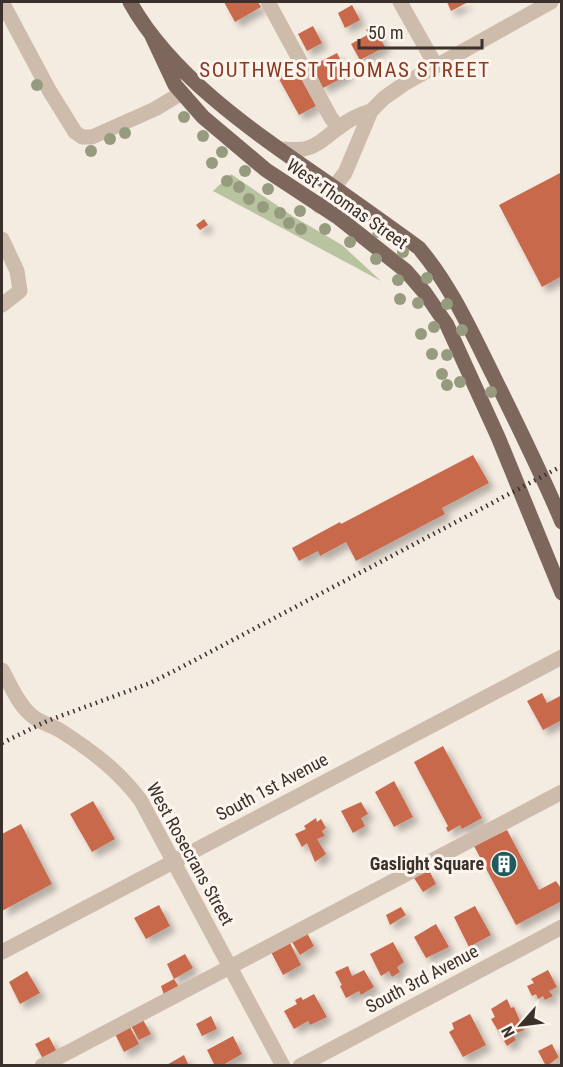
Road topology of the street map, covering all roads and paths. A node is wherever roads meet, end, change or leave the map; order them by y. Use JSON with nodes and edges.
{"nodes":[{"id":1,"x":2,"y":2,"type":"edge"},
{"id":2,"x":130,"y":2,"type":"edge"},
{"id":3,"x":268,"y":2,"type":"edge"},
{"id":4,"x":400,"y":2,"type":"edge"},
{"id":5,"x":542,"y":4,"type":"edge"},
{"id":6,"x":152,"y":36,"type":"junction"},
{"id":7,"x":436,"y":66,"type":"junction"},
{"id":8,"x":180,"y":94,"type":"junction"},
{"id":9,"x":372,"y":111,"type":"junction"},
{"id":10,"x":339,"y":128,"type":"junction"},
{"id":11,"x":279,"y":149,"type":"junction"},
{"id":12,"x":334,"y":188,"type":"junction"},
{"id":13,"x":319,"y":206,"type":"junction"},
{"id":14,"x":2,"y":239,"type":"edge"},
{"id":15,"x":2,"y":305,"type":"edge"},
{"id":16,"x":561,"y":522,"type":"edge"},
{"id":17,"x":561,"y":593,"type":"edge"},
{"id":18,"x":561,"y":657,"type":"edge"},
{"id":19,"x":2,"y":670,"type":"edge"},
{"id":20,"x":561,"y":792,"type":"edge"},
{"id":21,"x":172,"y":861,"type":"junction"},
{"id":22,"x":561,"y":927,"type":"edge"},
{"id":23,"x":2,"y":952,"type":"edge"},
{"id":24,"x":229,"y":967,"type":"junction"},
{"id":25,"x":42,"y":1065,"type":"edge"},
{"id":26,"x":282,"y":1065,"type":"edge"},
{"id":27,"x":300,"y":1065,"type":"edge"}],
"edges":[{"from":1,"to":8,"type":"street"},
{"from":2,"to":6,"type":"main road"},
{"from":3,"to":10,"type":"street"},
{"from":4,"to":7,"type":"street"},
{"from":5,"to":7,"type":"street"},
{"from":6,"to":8,"type":"main road","name":"West Thomas Street"},
{"from":6,"to":11,"type":"main road","name":"West Thomas Street"},
{"from":7,"to":9,"type":"street"},
{"from":8,"to":13,"type":"main road","name":"West Thomas Street"},
{"from":9,"to":10,"type":"street"},
{"from":9,"to":12,"type":"street"},
{"from":10,"to":11,"type":"street"},
{"from":11,"to":12,"type":"main road","name":"West Thomas Street"},
{"from":12,"to":13,"type":"street"},
{"from":12,"to":16,"type":"main road","name":"West Thomas Street"},
{"from":13,"to":17,"type":"main road","name":"West Thomas Street"},
{"from":14,"to":15,"type":"street"},
{"from":18,"to":21,"type":"street","name":"South 1st Avenue"},
{"from":19,"to":21,"type":"street","name":"West Rosecrans Street"},
{"from":20,"to":24,"type":"street"},
{"from":21,"to":23,"type":"street","name":"South 1st Avenue"},
{"from":21,"to":24,"type":"street","name":"West Rosecrans Street"},
{"from":22,"to":27,"type":"street","name":"South 3rd Avenue"},
{"from":24,"to":25,"type":"street"},
{"from":24,"to":26,"type":"street","name":"West Rosecrans Street"}]}
